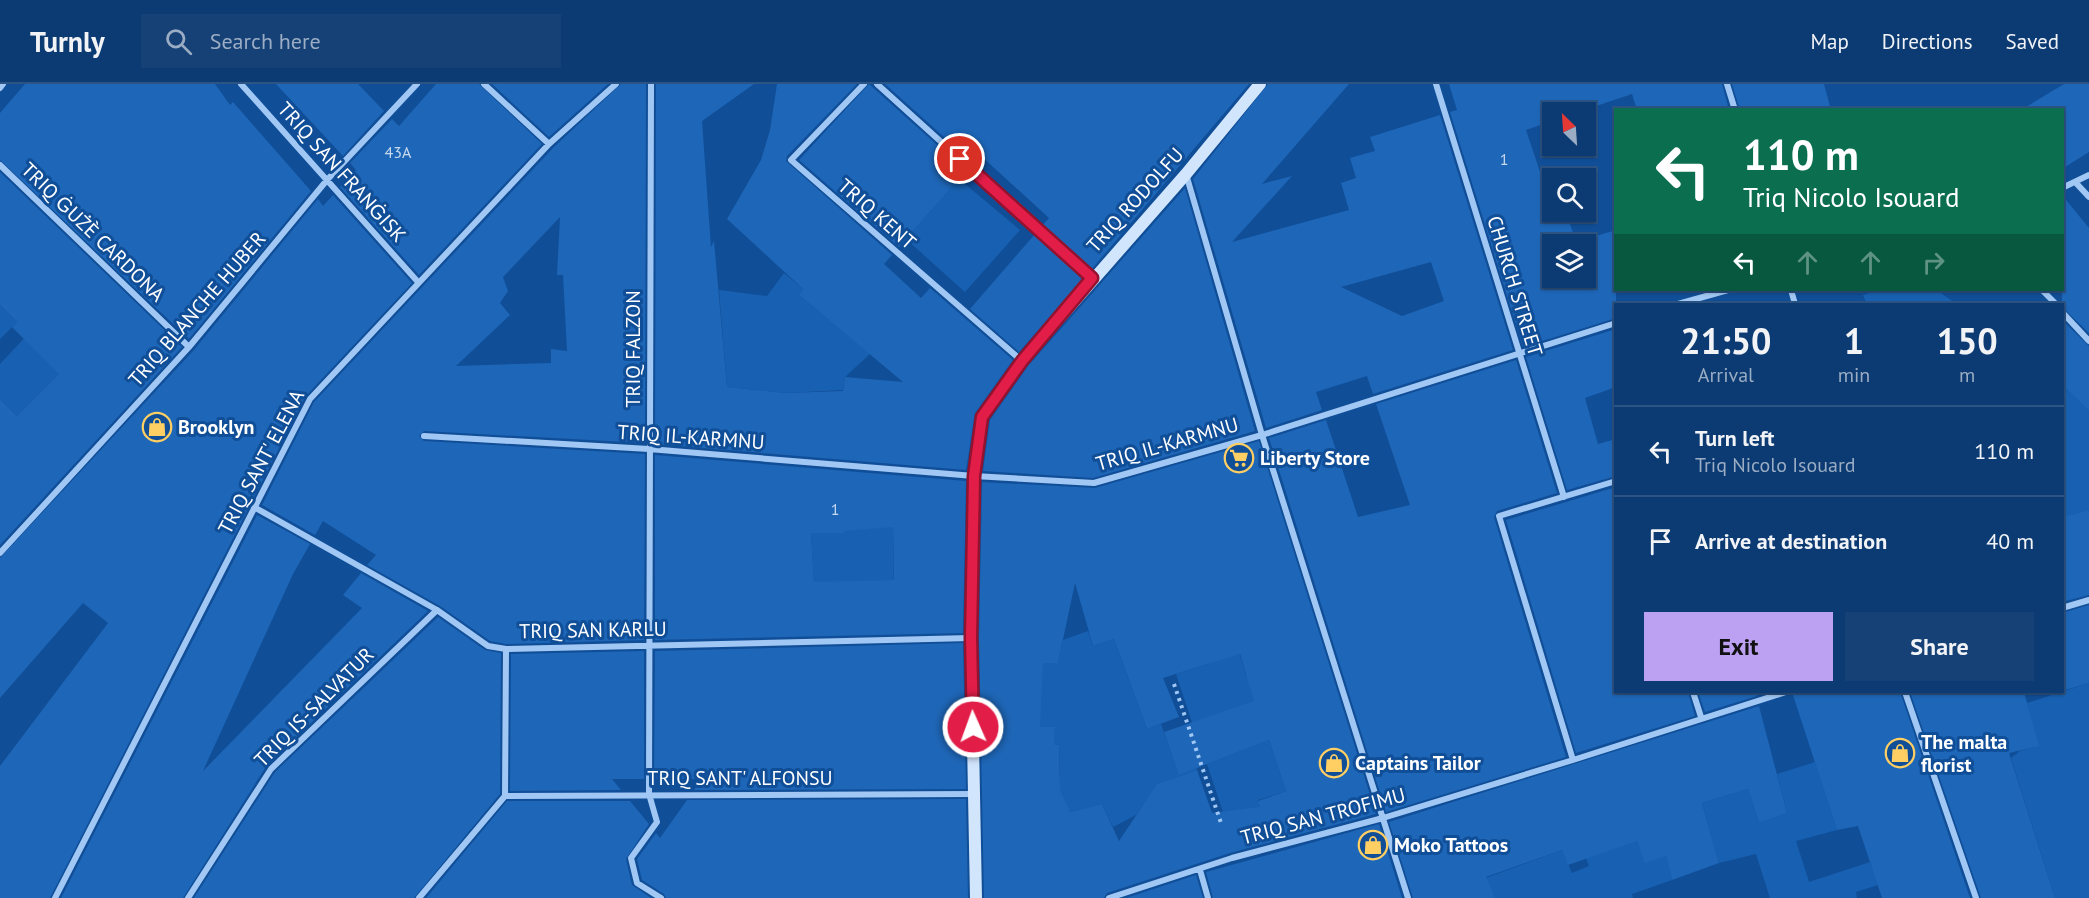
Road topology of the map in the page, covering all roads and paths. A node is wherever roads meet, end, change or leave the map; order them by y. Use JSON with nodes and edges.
{"nodes":[{"id":1,"x":3,"y":84,"type":"edge"},
{"id":2,"x":241,"y":84,"type":"edge"},
{"id":3,"x":417,"y":84,"type":"edge"},
{"id":4,"x":484,"y":84,"type":"edge"},
{"id":5,"x":616,"y":84,"type":"edge"},
{"id":6,"x":651,"y":84,"type":"edge"},
{"id":7,"x":864,"y":84,"type":"edge"},
{"id":8,"x":878,"y":84,"type":"edge"},
{"id":9,"x":1260,"y":84,"type":"edge"},
{"id":10,"x":1436,"y":84,"type":"edge"},
{"id":11,"x":1727,"y":84,"type":"edge"},
{"id":12,"x":0,"y":88,"type":"edge"},
{"id":13,"x":1734,"y":108,"type":"edge"},
{"id":14,"x":549,"y":144,"type":"junction"},
{"id":15,"x":0,"y":165,"type":"edge"},
{"id":16,"x":1186,"y":174,"type":"junction"},
{"id":17,"x":2089,"y":175,"type":"edge"},
{"id":18,"x":327,"y":180,"type":"junction"},
{"id":19,"x":2076,"y":183,"type":"junction"},
{"id":20,"x":2064,"y":187,"type":"edge"},
{"id":21,"x":2089,"y":197,"type":"edge"},
{"id":22,"x":1092,"y":278,"type":"junction"},
{"id":23,"x":418,"y":282,"type":"junction"},
{"id":24,"x":1724,"y":291,"type":"edge"},
{"id":25,"x":2043,"y":291,"type":"edge"},
{"id":26,"x":1682,"y":303,"type":"edge"},
{"id":27,"x":2054,"y":303,"type":"edge"},
{"id":28,"x":2064,"y":314,"type":"edge"},
{"id":29,"x":1614,"y":324,"type":"edge"},
{"id":30,"x":2089,"y":341,"type":"edge"},
{"id":31,"x":189,"y":347,"type":"junction"},
{"id":32,"x":1519,"y":352,"type":"junction"},
{"id":33,"x":1022,"y":361,"type":"junction"},
{"id":34,"x":1262,"y":435,"type":"junction"},
{"id":35,"x":424,"y":436,"type":"dead end"},
{"id":36,"x":649,"y":449,"type":"junction"},
{"id":37,"x":974,"y":476,"type":"junction"},
{"id":38,"x":1614,"y":482,"type":"edge"},
{"id":39,"x":1564,"y":497,"type":"junction"},
{"id":40,"x":254,"y":507,"type":"junction"},
{"id":41,"x":0,"y":553,"type":"edge"},
{"id":42,"x":2089,"y":600,"type":"edge"},
{"id":43,"x":2064,"y":607,"type":"edge"},
{"id":44,"x":437,"y":610,"type":"junction"},
{"id":45,"x":971,"y":638,"type":"junction"},
{"id":46,"x":649,"y":645,"type":"junction"},
{"id":47,"x":506,"y":649,"type":"junction"},
{"id":48,"x":1174,"y":684,"type":"dead end"},
{"id":49,"x":1693,"y":693,"type":"edge"},
{"id":50,"x":1783,"y":693,"type":"edge"},
{"id":51,"x":1905,"y":693,"type":"edge"},
{"id":52,"x":1701,"y":717,"type":"junction"},
{"id":53,"x":1573,"y":760,"type":"junction"},
{"id":54,"x":649,"y":794,"type":"junction"},
{"id":55,"x":975,"y":794,"type":"junction"},
{"id":56,"x":505,"y":796,"type":"junction"},
{"id":57,"x":1383,"y":818,"type":"junction"},
{"id":58,"x":1221,"y":823,"type":"dead end"},
{"id":59,"x":1200,"y":870,"type":"junction"},
{"id":60,"x":55,"y":898,"type":"edge"},
{"id":61,"x":188,"y":898,"type":"edge"},
{"id":62,"x":419,"y":898,"type":"edge"},
{"id":63,"x":661,"y":898,"type":"edge"},
{"id":64,"x":975,"y":898,"type":"edge"},
{"id":65,"x":1109,"y":898,"type":"edge"},
{"id":66,"x":1208,"y":898,"type":"edge"},
{"id":67,"x":1408,"y":898,"type":"edge"},
{"id":68,"x":1976,"y":898,"type":"edge"}],
"edges":[{"from":1,"to":12,"type":"street"},
{"from":2,"to":18,"type":"street","name":"TRIQ SAN FRANĠISK"},
{"from":3,"to":18,"type":"street","name":"TRIQ BLANCHE HUBER"},
{"from":4,"to":14,"type":"street"},
{"from":5,"to":14,"type":"street","name":"TRIQ SANT' ELENA"},
{"from":6,"to":36,"type":"street","name":"TRIQ FALZON"},
{"from":7,"to":33,"type":"street","name":"TRIQ KENT"},
{"from":8,"to":22,"type":"street"},
{"from":9,"to":16,"type":"street","name":"TRIQ RODOLFU"},
{"from":10,"to":32,"type":"street","name":"CHURCH STREET"},
{"from":11,"to":13,"type":"street"},
{"from":14,"to":23,"type":"street","name":"TRIQ SANT' ELENA"},
{"from":15,"to":31,"type":"street","name":"TRIQ ĠUŻÈ CARDONA"},
{"from":16,"to":22,"type":"street","name":"TRIQ RODOLFU"},
{"from":16,"to":34,"type":"street"},
{"from":17,"to":19,"type":"street"},
{"from":18,"to":23,"type":"street","name":"TRIQ SAN FRANĠISK"},
{"from":18,"to":31,"type":"street","name":"TRIQ BLANCHE HUBER"},
{"from":19,"to":20,"type":"street"},
{"from":19,"to":21,"type":"street"},
{"from":22,"to":33,"type":"street","name":"TRIQ RODOLFU"},
{"from":23,"to":40,"type":"street","name":"TRIQ SANT' ELENA"},
{"from":24,"to":26,"type":"street"},
{"from":25,"to":27,"type":"street"},
{"from":28,"to":30,"type":"street"},
{"from":29,"to":32,"type":"street","name":"TRIQ IL-KARMNU"},
{"from":31,"to":41,"type":"street","name":"TRIQ BLANCHE HUBER"},
{"from":32,"to":34,"type":"street","name":"TRIQ IL-KARMNU"},
{"from":32,"to":39,"type":"street","name":"CHURCH STREET"},
{"from":33,"to":37,"type":"street","name":"TRIQ RODOLFU"},
{"from":34,"to":37,"type":"street","name":"TRIQ IL-KARMNU"},
{"from":34,"to":57,"type":"street"},
{"from":35,"to":36,"type":"street","name":"TRIQ IL-KARMNU"},
{"from":36,"to":37,"type":"street","name":"TRIQ IL-KARMNU"},
{"from":36,"to":46,"type":"street","name":"TRIQ FALZON"},
{"from":37,"to":45,"type":"street","name":"TRIQ RODOLFU"},
{"from":38,"to":39,"type":"street"},
{"from":39,"to":53,"type":"street"},
{"from":40,"to":44,"type":"street","name":"TRIQ SAN KARLU"},
{"from":40,"to":60,"type":"street","name":"TRIQ SANT' ELENA"},
{"from":42,"to":43,"type":"street"},
{"from":44,"to":47,"type":"street","name":"TRIQ SAN KARLU"},
{"from":44,"to":61,"type":"street","name":"TRIQ IS-SALVATUR"},
{"from":45,"to":46,"type":"street","name":"TRIQ SAN KARLU"},
{"from":45,"to":55,"type":"street","name":"TRIQ RODOLFU"},
{"from":46,"to":47,"type":"street","name":"TRIQ SAN KARLU"},
{"from":46,"to":54,"type":"street","name":"TRIQ FALZON"},
{"from":47,"to":56,"type":"street"},
{"from":48,"to":58,"type":"path"},
{"from":49,"to":52,"type":"street"},
{"from":50,"to":52,"type":"street","name":"TRIQ SAN TROFIMU"},
{"from":51,"to":68,"type":"street"},
{"from":52,"to":53,"type":"street","name":"TRIQ SAN TROFIMU"},
{"from":53,"to":57,"type":"street","name":"TRIQ SAN TROFIMU"},
{"from":54,"to":55,"type":"street","name":"TRIQ SANT' ALFONSU"},
{"from":54,"to":56,"type":"street","name":"TRIQ SANT' ALFONSU"},
{"from":54,"to":63,"type":"street","name":"TRIQ FALZON"},
{"from":55,"to":64,"type":"street","name":"TRIQ RODOLFU"},
{"from":56,"to":62,"type":"street"},
{"from":57,"to":59,"type":"street","name":"TRIQ SAN TROFIMU"},
{"from":57,"to":67,"type":"street"},
{"from":59,"to":65,"type":"street","name":"TRIQ SAN TROFIMU"},
{"from":59,"to":66,"type":"street"}]}
